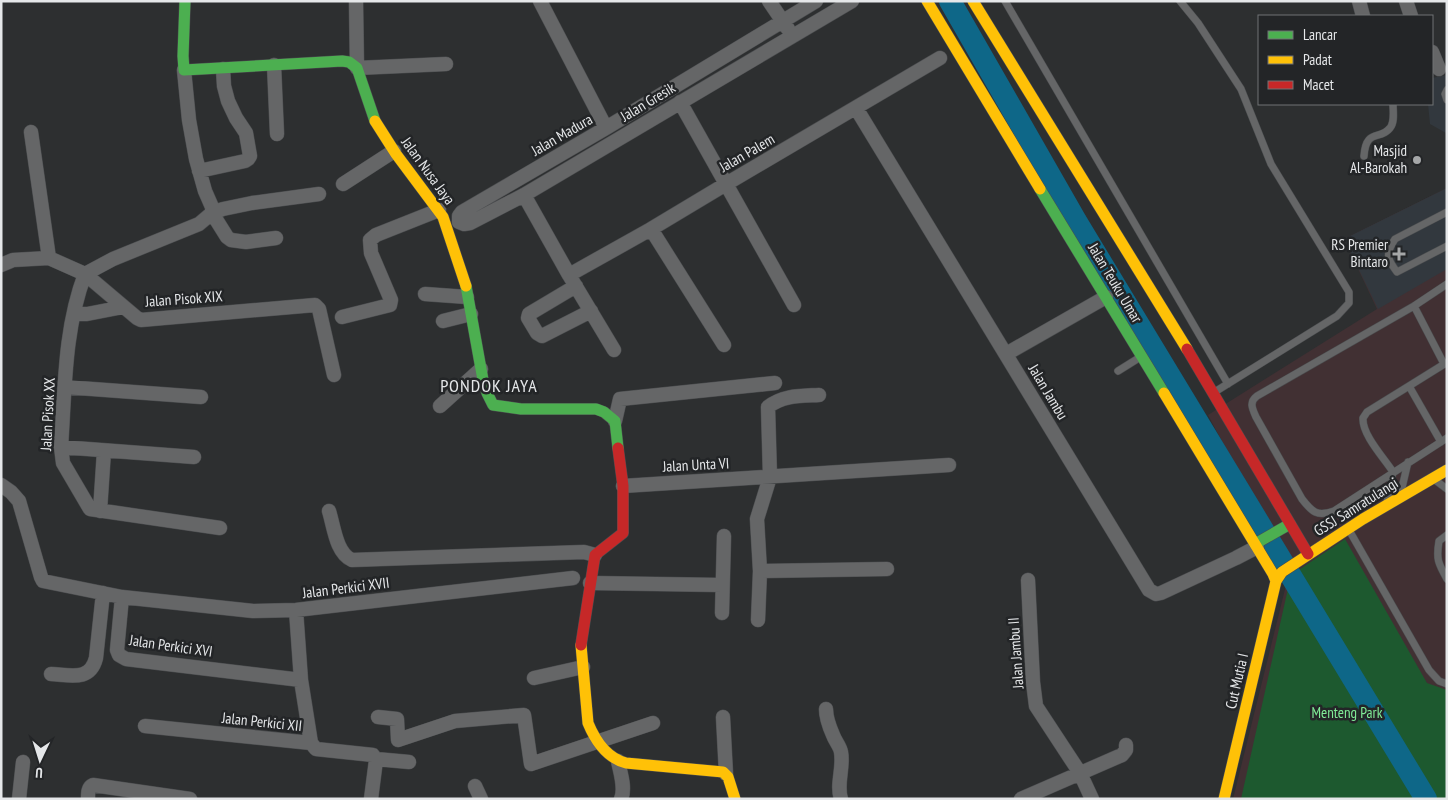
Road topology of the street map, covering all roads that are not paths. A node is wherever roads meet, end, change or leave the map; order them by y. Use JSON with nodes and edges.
{"nodes":[{"id":1,"x":186,"y":1,"type":"edge"},
{"id":2,"x":356,"y":1,"type":"edge"},
{"id":3,"x":540,"y":1,"type":"edge"},
{"id":4,"x":769,"y":1,"type":"edge"},
{"id":5,"x":816,"y":1,"type":"edge"},
{"id":6,"x":852,"y":1,"type":"edge"},
{"id":7,"x":927,"y":1,"type":"edge"},
{"id":8,"x":973,"y":1,"type":"edge"},
{"id":9,"x":1005,"y":1,"type":"edge"},
{"id":10,"x":1180,"y":1,"type":"edge"},
{"id":11,"x":1359,"y":1,"type":"edge"},
{"id":12,"x":1406,"y":1,"type":"edge"},
{"id":13,"x":1362,"y":15,"type":"edge"},
{"id":14,"x":1411,"y":15,"type":"edge"},
{"id":15,"x":783,"y":21,"type":"junction"},
{"id":16,"x":792,"y":36,"type":"junction"},
{"id":17,"x":1433,"y":54,"type":"edge"},
{"id":18,"x":940,"y":58,"type":"dead end"},
{"id":19,"x":446,"y":64,"type":"dead end"},
{"id":20,"x":274,"y":65,"type":"junction"},
{"id":21,"x":223,"y":68,"type":"junction"},
{"id":22,"x":357,"y":68,"type":"junction"},
{"id":23,"x":1439,"y":69,"type":"edge"},
{"id":24,"x":184,"y":70,"type":"junction"},
{"id":25,"x":1447,"y":90,"type":"edge"},
{"id":26,"x":1447,"y":100,"type":"edge"},
{"id":27,"x":680,"y":102,"type":"junction"},
{"id":28,"x":1393,"y":105,"type":"edge"},
{"id":29,"x":856,"y":108,"type":"junction"},
{"id":30,"x":606,"y":128,"type":"junction"},
{"id":31,"x":31,"y":132,"type":"dead end"},
{"id":32,"x":277,"y":134,"type":"dead end"},
{"id":33,"x":394,"y":151,"type":"junction"},
{"id":34,"x":1364,"y":156,"type":"dead end"},
{"id":35,"x":199,"y":171,"type":"junction"},
{"id":36,"x":343,"y":184,"type":"dead end"},
{"id":37,"x":726,"y":184,"type":"junction"},
{"id":38,"x":319,"y":194,"type":"dead end"},
{"id":39,"x":524,"y":195,"type":"junction"},
{"id":40,"x":439,"y":210,"type":"junction"},
{"id":41,"x":1447,"y":212,"type":"edge"},
{"id":42,"x":212,"y":213,"type":"junction"},
{"id":43,"x":459,"y":222,"type":"joint"},
{"id":44,"x":651,"y":229,"type":"junction"},
{"id":45,"x":276,"y":238,"type":"dead end"},
{"id":46,"x":1447,"y":246,"type":"edge"},
{"id":47,"x":49,"y":258,"type":"junction"},
{"id":48,"x":1,"y":265,"type":"edge"},
{"id":49,"x":85,"y":274,"type":"junction"},
{"id":50,"x":572,"y":280,"type":"junction"},
{"id":51,"x":1447,"y":284,"type":"edge"},
{"id":52,"x":425,"y":294,"type":"dead end"},
{"id":53,"x":467,"y":297,"type":"junction"},
{"id":54,"x":1106,"y":297,"type":"junction"},
{"id":55,"x":794,"y":305,"type":"dead end"},
{"id":56,"x":1414,"y":306,"type":"junction"},
{"id":57,"x":123,"y":307,"type":"junction"},
{"id":58,"x":592,"y":312,"type":"junction"},
{"id":59,"x":74,"y":314,"type":"junction"},
{"id":60,"x":471,"y":314,"type":"junction"},
{"id":61,"x":342,"y":317,"type":"dead end"},
{"id":62,"x":444,"y":321,"type":"dead end"},
{"id":63,"x":724,"y":345,"type":"dead end"},
{"id":64,"x":614,"y":350,"type":"dead end"},
{"id":65,"x":1006,"y":354,"type":"junction"},
{"id":66,"x":1142,"y":356,"type":"junction"},
{"id":67,"x":1445,"y":363,"type":"edge"},
{"id":68,"x":481,"y":369,"type":"junction"},
{"id":69,"x":1118,"y":371,"type":"dead end"},
{"id":70,"x":334,"y":375,"type":"dead end"},
{"id":71,"x":775,"y":383,"type":"dead end"},
{"id":72,"x":1228,"y":384,"type":"junction"},
{"id":73,"x":1409,"y":386,"type":"junction"},
{"id":74,"x":65,"y":387,"type":"junction"},
{"id":75,"x":1213,"y":393,"type":"junction"},
{"id":76,"x":819,"y":395,"type":"dead end"},
{"id":77,"x":201,"y":397,"type":"dead end"},
{"id":78,"x":440,"y":406,"type":"dead end"},
{"id":79,"x":615,"y":421,"type":"junction"},
{"id":80,"x":1444,"y":440,"type":"edge"},
{"id":81,"x":61,"y":447,"type":"junction"},
{"id":82,"x":104,"y":451,"type":"junction"},
{"id":83,"x":194,"y":457,"type":"dead end"},
{"id":84,"x":1408,"y":462,"type":"junction"},
{"id":85,"x":948,"y":465,"type":"dead end"},
{"id":86,"x":1447,"y":470,"type":"edge"},
{"id":87,"x":1393,"y":472,"type":"junction"},
{"id":88,"x":770,"y":477,"type":"junction"},
{"id":89,"x":1432,"y":478,"type":"junction"},
{"id":90,"x":1,"y":485,"type":"edge"},
{"id":91,"x":623,"y":486,"type":"junction"},
{"id":92,"x":1447,"y":489,"type":"edge"},
{"id":93,"x":1400,"y":497,"type":"junction"},
{"id":94,"x":1386,"y":505,"type":"junction"},
{"id":95,"x":100,"y":511,"type":"junction"},
{"id":96,"x":330,"y":511,"type":"dead end"},
{"id":97,"x":1285,"y":526,"type":"junction"},
{"id":98,"x":220,"y":528,"type":"dead end"},
{"id":99,"x":1348,"y":529,"type":"junction"},
{"id":100,"x":1447,"y":535,"type":"edge"},
{"id":101,"x":724,"y":536,"type":"dead end"},
{"id":102,"x":1259,"y":543,"type":"junction"},
{"id":103,"x":595,"y":555,"type":"junction"},
{"id":104,"x":1303,"y":557,"type":"junction"},
{"id":105,"x":887,"y":570,"type":"dead end"},
{"id":106,"x":760,"y":571,"type":"junction"},
{"id":107,"x":1279,"y":576,"type":"junction"},
{"id":108,"x":573,"y":578,"type":"dead end"},
{"id":109,"x":1447,"y":579,"type":"edge"},
{"id":110,"x":1028,"y":580,"type":"dead end"},
{"id":111,"x":590,"y":583,"type":"junction"},
{"id":112,"x":722,"y":585,"type":"junction"},
{"id":113,"x":103,"y":593,"type":"junction"},
{"id":114,"x":122,"y":597,"type":"junction"},
{"id":115,"x":296,"y":610,"type":"junction"},
{"id":116,"x":722,"y":613,"type":"dead end"},
{"id":117,"x":758,"y":620,"type":"dead end"},
{"id":118,"x":583,"y":668,"type":"junction"},
{"id":119,"x":51,"y":674,"type":"dead end"},
{"id":120,"x":534,"y":678,"type":"dead end"},
{"id":121,"x":301,"y":680,"type":"junction"},
{"id":122,"x":1447,"y":684,"type":"edge"},
{"id":123,"x":826,"y":709,"type":"dead end"},
{"id":124,"x":378,"y":717,"type":"dead end"},
{"id":125,"x":723,"y":717,"type":"dead end"},
{"id":126,"x":653,"y":722,"type":"dead end"},
{"id":127,"x":145,"y":726,"type":"dead end"},
{"id":128,"x":597,"y":741,"type":"junction"},
{"id":129,"x":311,"y":743,"type":"junction"},
{"id":130,"x":1126,"y":745,"type":"dead end"},
{"id":131,"x":374,"y":757,"type":"junction"},
{"id":132,"x":618,"y":761,"type":"junction"},
{"id":133,"x":23,"y":762,"type":"dead end"},
{"id":134,"x":409,"y":762,"type":"dead end"},
{"id":135,"x":1080,"y":773,"type":"junction"},
{"id":136,"x":726,"y":774,"type":"junction"},
{"id":137,"x":18,"y":799,"type":"edge"},
{"id":138,"x":88,"y":799,"type":"edge"},
{"id":139,"x":190,"y":799,"type":"edge"},
{"id":140,"x":371,"y":799,"type":"edge"},
{"id":141,"x":621,"y":799,"type":"edge"},
{"id":142,"x":735,"y":799,"type":"edge"},
{"id":143,"x":841,"y":799,"type":"edge"},
{"id":144,"x":1021,"y":799,"type":"edge"},
{"id":145,"x":1092,"y":799,"type":"edge"},
{"id":146,"x":1224,"y":799,"type":"edge"}],
"edges":[{"from":1,"to":24,"type":"main road"},
{"from":2,"to":22,"type":"street"},
{"from":3,"to":30,"type":"street"},
{"from":4,"to":15,"type":"street"},
{"from":5,"to":15,"type":"street","name":"Jalan Madura"},
{"from":6,"to":16,"type":"street","name":"Jalan Gresik"},
{"from":7,"to":54,"type":"main road","name":"Jalan Teuku Umar"},
{"from":8,"to":75,"type":"main road","name":"Jalan Teuku Umar"},
{"from":9,"to":72,"type":"lane"},
{"from":10,"to":72,"type":"lane"},
{"from":11,"to":13,"type":"street"},
{"from":12,"to":14,"type":"street"},
{"from":15,"to":16,"type":"street"},
{"from":15,"to":30,"type":"street","name":"Jalan Madura"},
{"from":16,"to":27,"type":"street","name":"Jalan Gresik"},
{"from":17,"to":23,"type":"street"},
{"from":18,"to":29,"type":"street","name":"Jalan Palem"},
{"from":19,"to":22,"type":"street"},
{"from":20,"to":21,"type":"main road"},
{"from":20,"to":22,"type":"main road"},
{"from":20,"to":32,"type":"street"},
{"from":21,"to":24,"type":"main road"},
{"from":21,"to":35,"type":"street"},
{"from":22,"to":33,"type":"main road","name":"Jalan Nusa Jaya"},
{"from":24,"to":35,"type":"street"},
{"from":25,"to":26,"type":"lane"},
{"from":27,"to":37,"type":"street"},
{"from":27,"to":39,"type":"street","name":"Jalan Gresik"},
{"from":28,"to":34,"type":"lane"},
{"from":29,"to":37,"type":"street","name":"Jalan Palem"},
{"from":29,"to":65,"type":"street","name":"Jalan Jambu"},
{"from":30,"to":43,"type":"street","name":"Jalan Madura"},
{"from":31,"to":47,"type":"street"},
{"from":33,"to":36,"type":"street"},
{"from":33,"to":40,"type":"main road","name":"Jalan Nusa Jaya"},
{"from":35,"to":42,"type":"street"},
{"from":37,"to":44,"type":"street","name":"Jalan Palem"},
{"from":37,"to":55,"type":"street"},
{"from":38,"to":42,"type":"street"},
{"from":39,"to":43,"type":"street","name":"Jalan Gresik"},
{"from":39,"to":50,"type":"street"},
{"from":40,"to":53,"type":"main road","name":"Jalan Nusa Jaya"},
{"from":40,"to":61,"type":"street"},
{"from":41,"to":46,"type":"lane"},
{"from":42,"to":45,"type":"street"},
{"from":42,"to":49,"type":"street"},
{"from":44,"to":50,"type":"street","name":"Jalan Palem"},
{"from":44,"to":63,"type":"street"},
{"from":47,"to":48,"type":"street","name":"Jalan Pisok XIX"},
{"from":47,"to":49,"type":"street","name":"Jalan Pisok XIX"},
{"from":49,"to":57,"type":"street","name":"Jalan Pisok XIX"},
{"from":49,"to":59,"type":"street","name":"Jalan Pisok XX"},
{"from":50,"to":58,"type":"street"},
{"from":50,"to":58,"type":"street","name":"Jalan Palem"},
{"from":51,"to":56,"type":"lane"},
{"from":52,"to":53,"type":"street"},
{"from":53,"to":60,"type":"main road","name":"Jalan Nusa Jaya"},
{"from":54,"to":65,"type":"street"},
{"from":54,"to":66,"type":"main road","name":"Jalan Teuku Umar"},
{"from":56,"to":67,"type":"lane"},
{"from":56,"to":87,"type":"lane"},
{"from":57,"to":59,"type":"street"},
{"from":57,"to":70,"type":"street","name":"Jalan Pisok XIX"},
{"from":58,"to":64,"type":"street"},
{"from":59,"to":74,"type":"street","name":"Jalan Pisok XX"},
{"from":60,"to":62,"type":"street"},
{"from":60,"to":68,"type":"main road","name":"Jalan Nusa Jaya"},
{"from":65,"to":102,"type":"street","name":"Jalan Jambu"},
{"from":66,"to":69,"type":"lane"},
{"from":66,"to":102,"type":"main road","name":"Jalan Teuku Umar"},
{"from":67,"to":73,"type":"lane"},
{"from":68,"to":78,"type":"street"},
{"from":68,"to":79,"type":"main road","name":"Jalan Nusa Jaya"},
{"from":71,"to":79,"type":"street"},
{"from":72,"to":75,"type":"lane"},
{"from":73,"to":80,"type":"lane"},
{"from":73,"to":87,"type":"lane"},
{"from":74,"to":77,"type":"street"},
{"from":74,"to":81,"type":"street","name":"Jalan Pisok XX"},
{"from":75,"to":97,"type":"main road","name":"Jalan Teuku Umar"},
{"from":76,"to":88,"type":"street"},
{"from":79,"to":91,"type":"main road"},
{"from":80,"to":84,"type":"lane"},
{"from":81,"to":82,"type":"street"},
{"from":81,"to":95,"type":"street","name":"Jalan Pisok XX"},
{"from":82,"to":83,"type":"street"},
{"from":82,"to":95,"type":"street"},
{"from":84,"to":87,"type":"lane"},
{"from":84,"to":93,"type":"lane"},
{"from":85,"to":88,"type":"street","name":"Jalan Unta VI"},
{"from":86,"to":89,"type":"main road","name":"GSSJ Samratulangi"},
{"from":87,"to":94,"type":"lane"},
{"from":88,"to":91,"type":"street","name":"Jalan Unta VI"},
{"from":88,"to":106,"type":"street"},
{"from":89,"to":92,"type":"lane"},
{"from":89,"to":93,"type":"main road","name":"GSSJ Samratulangi"},
{"from":90,"to":113,"type":"street"},
{"from":91,"to":103,"type":"main road"},
{"from":93,"to":94,"type":"main road","name":"GSSJ Samratulangi"},
{"from":94,"to":99,"type":"main road","name":"GSSJ Samratulangi"},
{"from":95,"to":98,"type":"street"},
{"from":96,"to":103,"type":"street"},
{"from":97,"to":102,"type":"main road"},
{"from":97,"to":104,"type":"main road","name":"Jalan Teuku Umar"},
{"from":99,"to":104,"type":"main road","name":"GSSJ Samratulangi"},
{"from":99,"to":122,"type":"lane"},
{"from":100,"to":109,"type":"lane"},
{"from":101,"to":112,"type":"street"},
{"from":102,"to":107,"type":"main road","name":"Jalan Teuku Umar"},
{"from":103,"to":111,"type":"main road"},
{"from":104,"to":107,"type":"main road","name":"GSSJ Samratulangi"},
{"from":105,"to":106,"type":"street"},
{"from":106,"to":117,"type":"street"},
{"from":107,"to":146,"type":"main road","name":"Cut Mutia I"},
{"from":108,"to":115,"type":"street","name":"Jalan Perkici XVII"},
{"from":110,"to":135,"type":"street","name":"Jalan Jambu II"},
{"from":111,"to":112,"type":"street"},
{"from":111,"to":118,"type":"main road"},
{"from":112,"to":116,"type":"street"},
{"from":113,"to":114,"type":"street"},
{"from":113,"to":119,"type":"street"},
{"from":114,"to":115,"type":"street","name":"Jalan Perkici XVII"},
{"from":114,"to":121,"type":"street","name":"Jalan Perkici XVI"},
{"from":115,"to":121,"type":"street"},
{"from":118,"to":120,"type":"street"},
{"from":118,"to":128,"type":"main road"},
{"from":121,"to":129,"type":"street"},
{"from":123,"to":143,"type":"street"},
{"from":124,"to":128,"type":"street"},
{"from":125,"to":136,"type":"street"},
{"from":126,"to":128,"type":"street"},
{"from":127,"to":129,"type":"street","name":"Jalan Perkici XII"},
{"from":128,"to":132,"type":"main road"},
{"from":129,"to":131,"type":"street","name":"Jalan Perkici XII"},
{"from":130,"to":135,"type":"street"},
{"from":131,"to":134,"type":"street","name":"Jalan Perkici XII"},
{"from":131,"to":140,"type":"street"},
{"from":132,"to":136,"type":"main road"},
{"from":132,"to":141,"type":"street"},
{"from":133,"to":137,"type":"street"},
{"from":135,"to":144,"type":"street"},
{"from":135,"to":145,"type":"street","name":"Jalan Jambu II"},
{"from":136,"to":142,"type":"main road"},
{"from":138,"to":139,"type":"street"}]}
